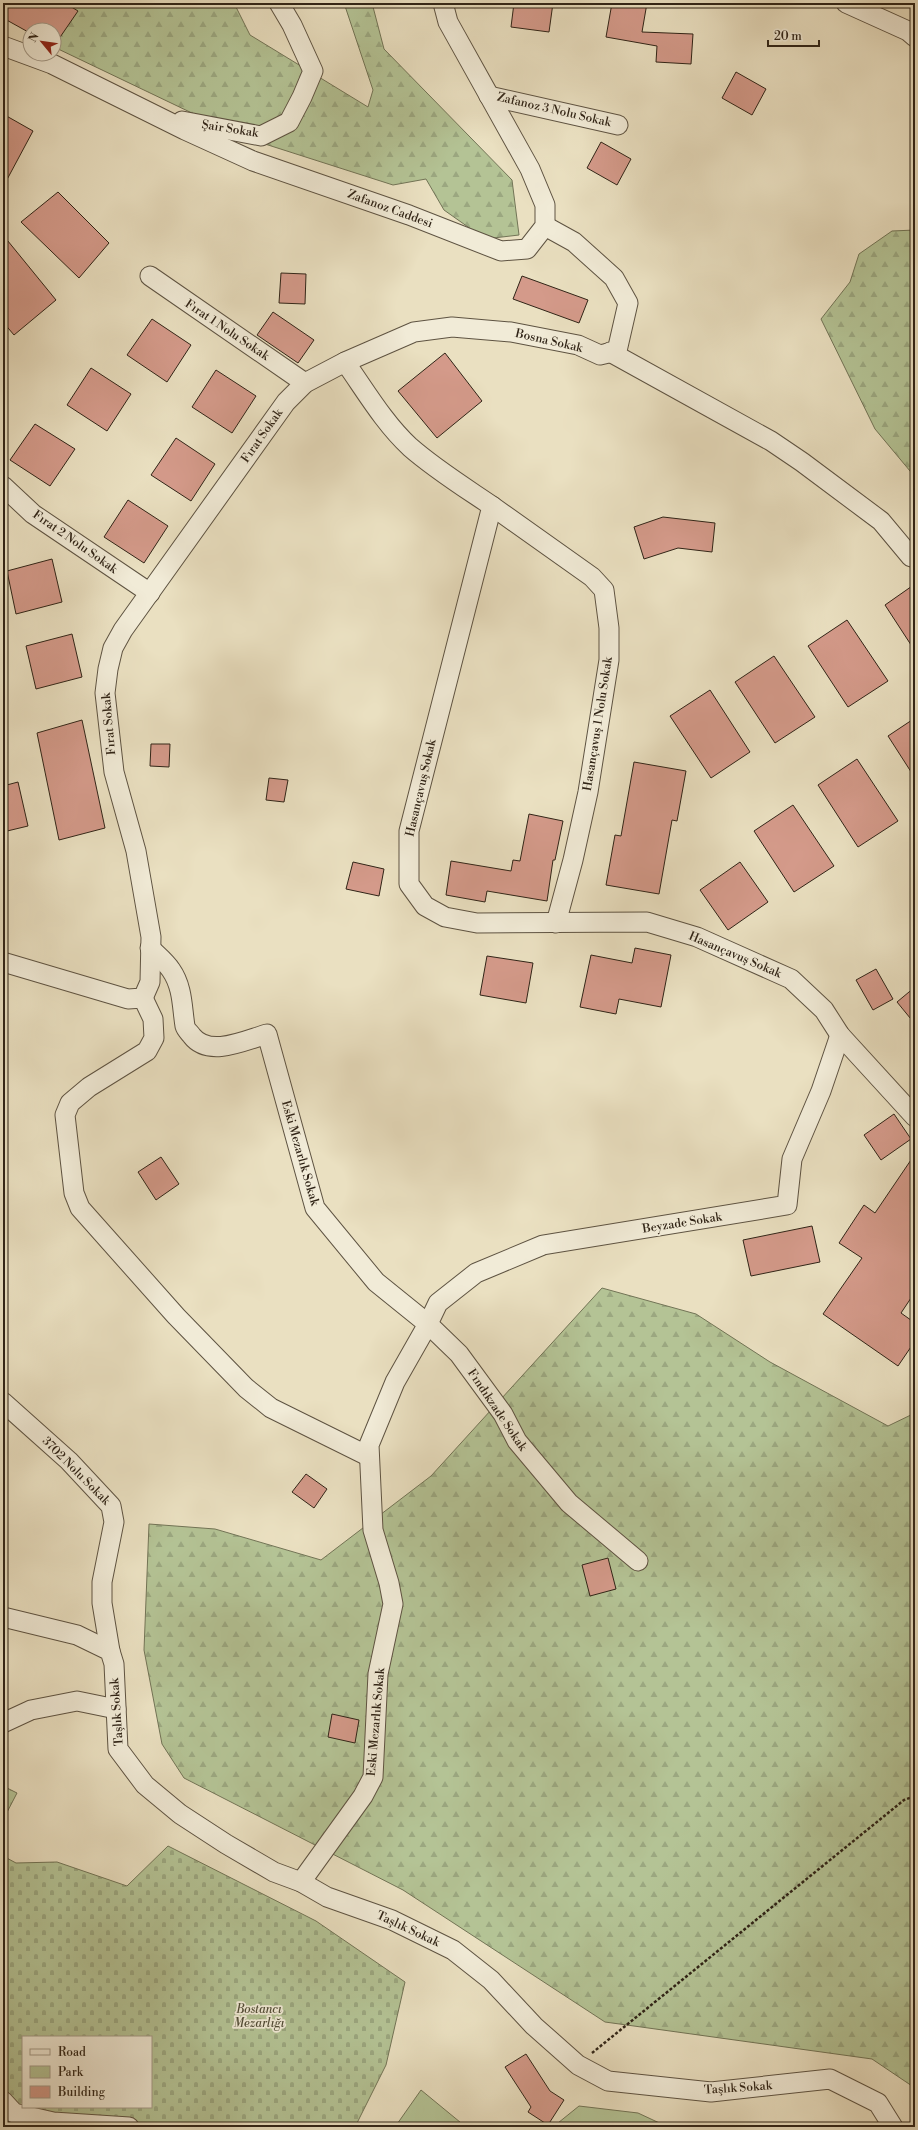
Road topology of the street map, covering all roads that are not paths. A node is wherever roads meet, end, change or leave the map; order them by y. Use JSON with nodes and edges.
{"nodes":[{"id":1,"x":279,"y":3,"type":"edge"},
{"id":2,"x":443,"y":3,"type":"edge"},
{"id":3,"x":846,"y":3,"type":"edge"},
{"id":4,"x":915,"y":37,"type":"edge"},
{"id":5,"x":3,"y":46,"type":"edge"},
{"id":6,"x":490,"y":96,"type":"junction"},
{"id":7,"x":157,"y":116,"type":"junction"},
{"id":8,"x":618,"y":125,"type":"dead end"},
{"id":9,"x":545,"y":226,"type":"junction"},
{"id":10,"x":150,"y":276,"type":"dead end"},
{"id":11,"x":610,"y":352,"type":"junction"},
{"id":12,"x":345,"y":362,"type":"junction"},
{"id":13,"x":305,"y":383,"type":"junction"},
{"id":14,"x":3,"y":486,"type":"edge"},
{"id":15,"x":492,"y":506,"type":"junction"},
{"id":16,"x":911,"y":557,"type":"dead end"},
{"id":17,"x":150,"y":593,"type":"junction"},
{"id":18,"x":556,"y":923,"type":"junction"},
{"id":19,"x":150,"y":948,"type":"junction"},
{"id":20,"x":3,"y":962,"type":"edge"},
{"id":21,"x":143,"y":998,"type":"junction"},
{"id":22,"x":840,"y":1035,"type":"junction"},
{"id":23,"x":915,"y":1117,"type":"edge"},
{"id":24,"x":428,"y":1324,"type":"junction"},
{"id":25,"x":3,"y":1402,"type":"edge"},
{"id":26,"x":368,"y":1456,"type":"junction"},
{"id":27,"x":638,"y":1561,"type":"dead end"},
{"id":28,"x":3,"y":1617,"type":"edge"},
{"id":29,"x":110,"y":1651,"type":"junction"},
{"id":30,"x":116,"y":1709,"type":"junction"},
{"id":31,"x":3,"y":1723,"type":"edge"},
{"id":32,"x":301,"y":1882,"type":"junction"},
{"id":33,"x":3,"y":2101,"type":"edge"},
{"id":34,"x":129,"y":2127,"type":"edge"},
{"id":35,"x":893,"y":2127,"type":"edge"}],
"edges":[{"from":1,"to":7,"type":"street","name":"Şair Sokak"},
{"from":2,"to":6,"type":"street"},
{"from":3,"to":4,"type":"street"},
{"from":5,"to":7,"type":"street","name":"Zafanoz Caddesi"},
{"from":6,"to":8,"type":"street","name":"Zafanoz 3 Nolu Sokak"},
{"from":6,"to":9,"type":"street"},
{"from":7,"to":9,"type":"street","name":"Zafanoz Caddesi"},
{"from":9,"to":11,"type":"street"},
{"from":10,"to":13,"type":"street","name":"Fırat 1 Nolu Sokak"},
{"from":11,"to":12,"type":"street","name":"Bosna Sokak"},
{"from":11,"to":16,"type":"street"},
{"from":12,"to":13,"type":"street","name":"Fırat Sokak"},
{"from":12,"to":15,"type":"street"},
{"from":13,"to":17,"type":"street","name":"Fırat Sokak"},
{"from":14,"to":17,"type":"street","name":"Fırat 2 Nolu Sokak"},
{"from":15,"to":18,"type":"street","name":"Hasançavuş 1 Nolu Sokak"},
{"from":15,"to":18,"type":"street","name":"Hasançavuş Sokak"},
{"from":17,"to":19,"type":"street","name":"Fırat Sokak"},
{"from":18,"to":22,"type":"street","name":"Hasançavuş Sokak"},
{"from":19,"to":21,"type":"street","name":"Fırat Sokak"},
{"from":19,"to":24,"type":"street","name":"Eski Mezarlık Sokak"},
{"from":20,"to":21,"type":"street"},
{"from":21,"to":26,"type":"street"},
{"from":22,"to":23,"type":"street","name":"Hasançavuş Sokak"},
{"from":22,"to":24,"type":"street","name":"Beyzade Sokak"},
{"from":24,"to":26,"type":"street","name":"Eski Mezarlık Sokak"},
{"from":24,"to":27,"type":"street","name":"Fındıkzade Sokak"},
{"from":25,"to":29,"type":"street","name":"3702 Nolu Sokak"},
{"from":26,"to":32,"type":"street","name":"Eski Mezarlık Sokak"},
{"from":28,"to":29,"type":"street"},
{"from":29,"to":30,"type":"street","name":"Taşlık Sokak"},
{"from":30,"to":31,"type":"street"},
{"from":30,"to":32,"type":"street","name":"Taşlık Sokak"},
{"from":32,"to":35,"type":"street","name":"Taşlık Sokak"},
{"from":33,"to":34,"type":"street"}]}
